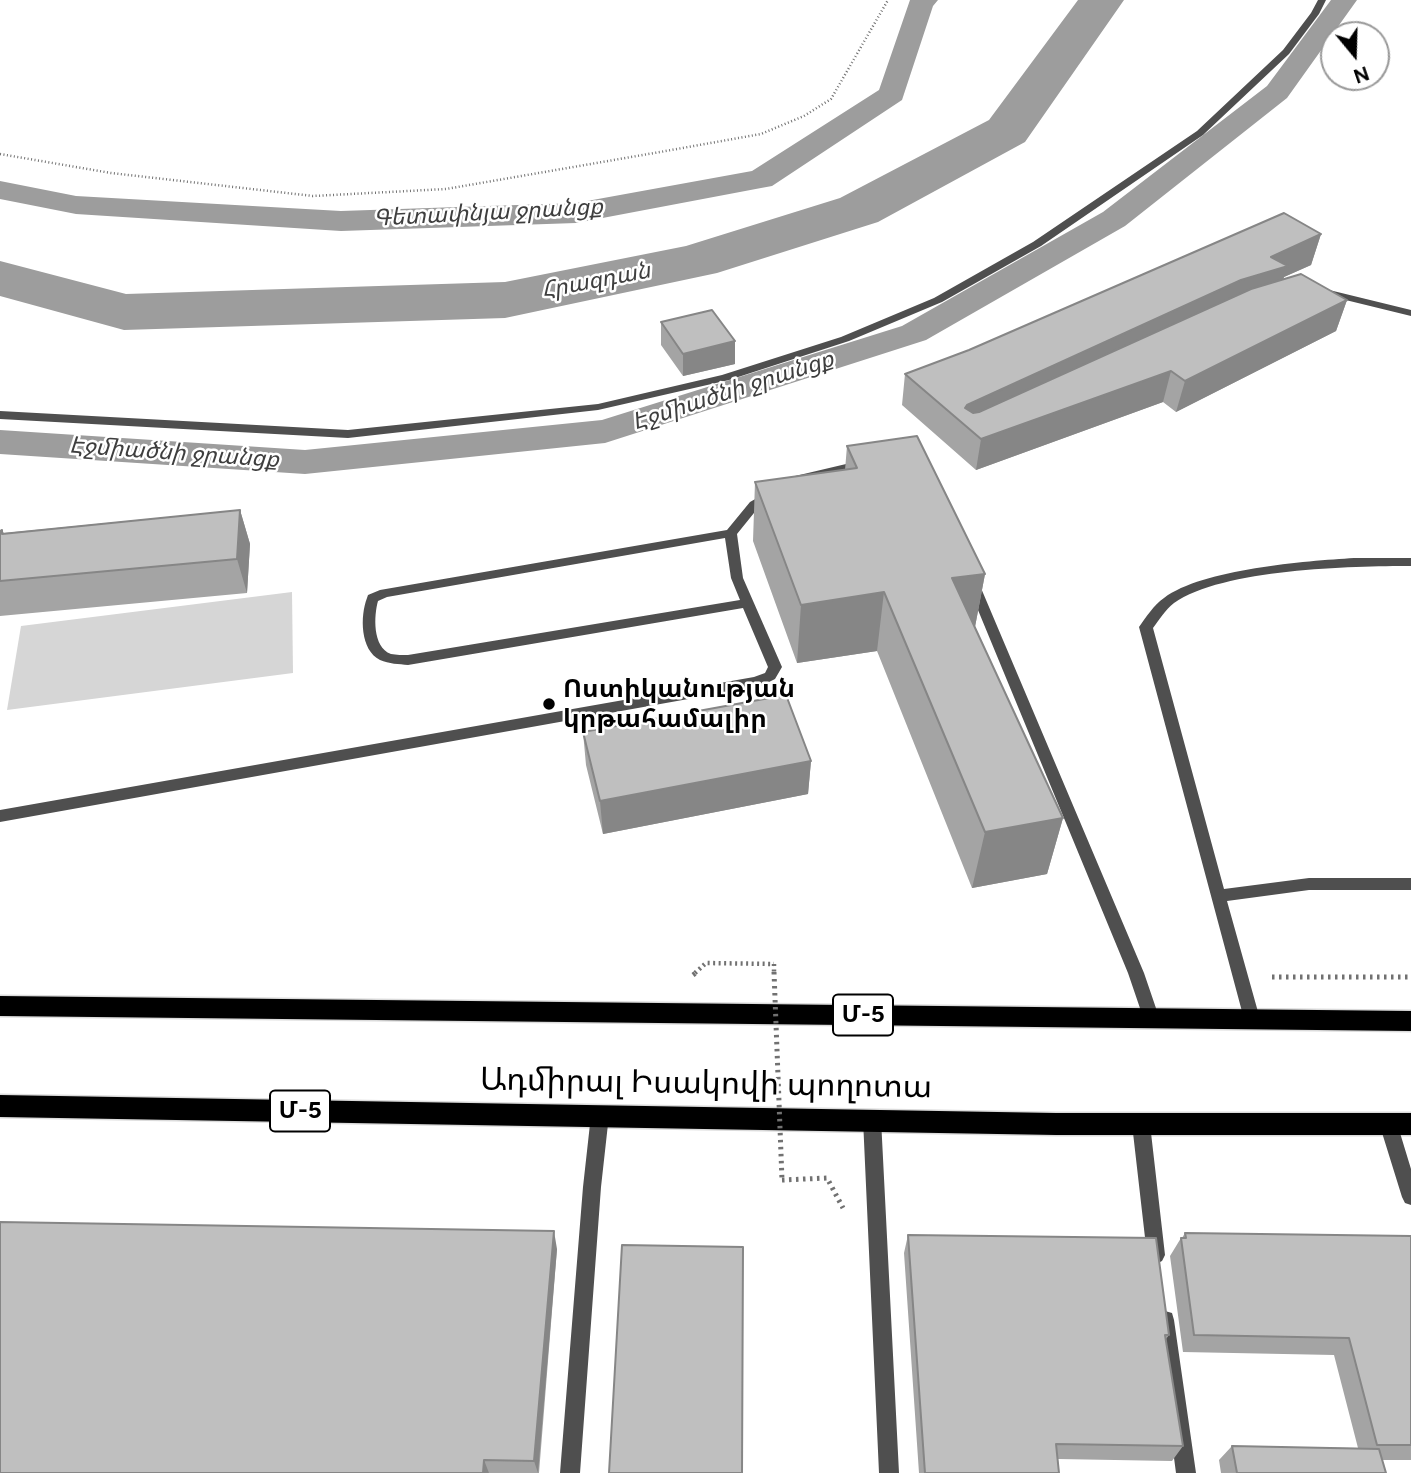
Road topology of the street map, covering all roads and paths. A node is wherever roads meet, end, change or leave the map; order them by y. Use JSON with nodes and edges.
{"nodes":[{"id":1,"x":888,"y":0,"type":"edge"},
{"id":2,"x":1322,"y":0,"type":"edge"},
{"id":3,"x":0,"y":153,"type":"edge"},
{"id":4,"x":1306,"y":293,"type":"edge"},
{"id":5,"x":1411,"y":313,"type":"edge"},
{"id":6,"x":0,"y":415,"type":"edge"},
{"id":7,"x":879,"y":464,"type":"edge"},
{"id":8,"x":731,"y":533,"type":"junction"},
{"id":9,"x":1411,"y":562,"type":"edge"},
{"id":10,"x":965,"y":564,"type":"edge"},
{"id":11,"x":748,"y":603,"type":"junction"},
{"id":12,"x":0,"y":816,"type":"edge"},
{"id":13,"x":1411,"y":884,"type":"edge"},
{"id":14,"x":1218,"y":896,"type":"junction"},
{"id":15,"x":692,"y":975,"type":"dead end"},
{"id":16,"x":1240,"y":977,"type":"junction"},
{"id":17,"x":1411,"y":977,"type":"edge"},
{"id":18,"x":0,"y":1006,"type":"edge"},
{"id":19,"x":1151,"y":1017,"type":"junction"},
{"id":20,"x":1252,"y":1020,"type":"junction"},
{"id":21,"x":1411,"y":1021,"type":"edge"},
{"id":22,"x":0,"y":1106,"type":"edge"},
{"id":23,"x":600,"y":1115,"type":"junction"},
{"id":24,"x":872,"y":1119,"type":"junction"},
{"id":25,"x":1141,"y":1124,"type":"junction"},
{"id":26,"x":1399,"y":1124,"type":"edge"},
{"id":27,"x":1411,"y":1198,"type":"edge"},
{"id":28,"x":845,"y":1214,"type":"dead end"},
{"id":29,"x":1159,"y":1273,"type":"edge"},
{"id":30,"x":1163,"y":1300,"type":"edge"},
{"id":31,"x":570,"y":1473,"type":"edge"},
{"id":32,"x":889,"y":1473,"type":"edge"},
{"id":33,"x":1186,"y":1473,"type":"edge"}],
"edges":[{"from":1,"to":3,"type":"path"},
{"from":2,"to":6,"type":"street"},
{"from":4,"to":5,"type":"street"},
{"from":7,"to":8,"type":"street"},
{"from":8,"to":11,"type":"street"},
{"from":8,"to":11,"type":"street"},
{"from":9,"to":14,"type":"street"},
{"from":10,"to":19,"type":"street"},
{"from":11,"to":12,"type":"street"},
{"from":13,"to":14,"type":"street"},
{"from":14,"to":16,"type":"street"},
{"from":15,"to":28,"type":"path","bridge":true},
{"from":16,"to":17,"type":"path"},
{"from":16,"to":20,"type":"street"},
{"from":18,"to":19,"type":"highway","number":"Մ-5"},
{"from":19,"to":20,"type":"highway","number":"Մ-5"},
{"from":20,"to":21,"type":"highway","number":"Մ-5"},
{"from":22,"to":23,"type":"highway","name":"Ադմիրալ Իսակովի պողոտա","number":"Մ-5"},
{"from":23,"to":24,"type":"highway","name":"Ադմիրալ Իսակովի պողոտա","number":"Մ-5"},
{"from":23,"to":31,"type":"street"},
{"from":24,"to":25,"type":"highway","name":"Ադմիրալ Իսակովի պողոտա","number":"Մ-5"},
{"from":24,"to":32,"type":"street"},
{"from":25,"to":26,"type":"highway","name":"Ադմիրալ Իսակովի պողոտա","number":"Մ-5"},
{"from":25,"to":29,"type":"street"},
{"from":26,"to":27,"type":"street"},
{"from":30,"to":33,"type":"street"}]}
